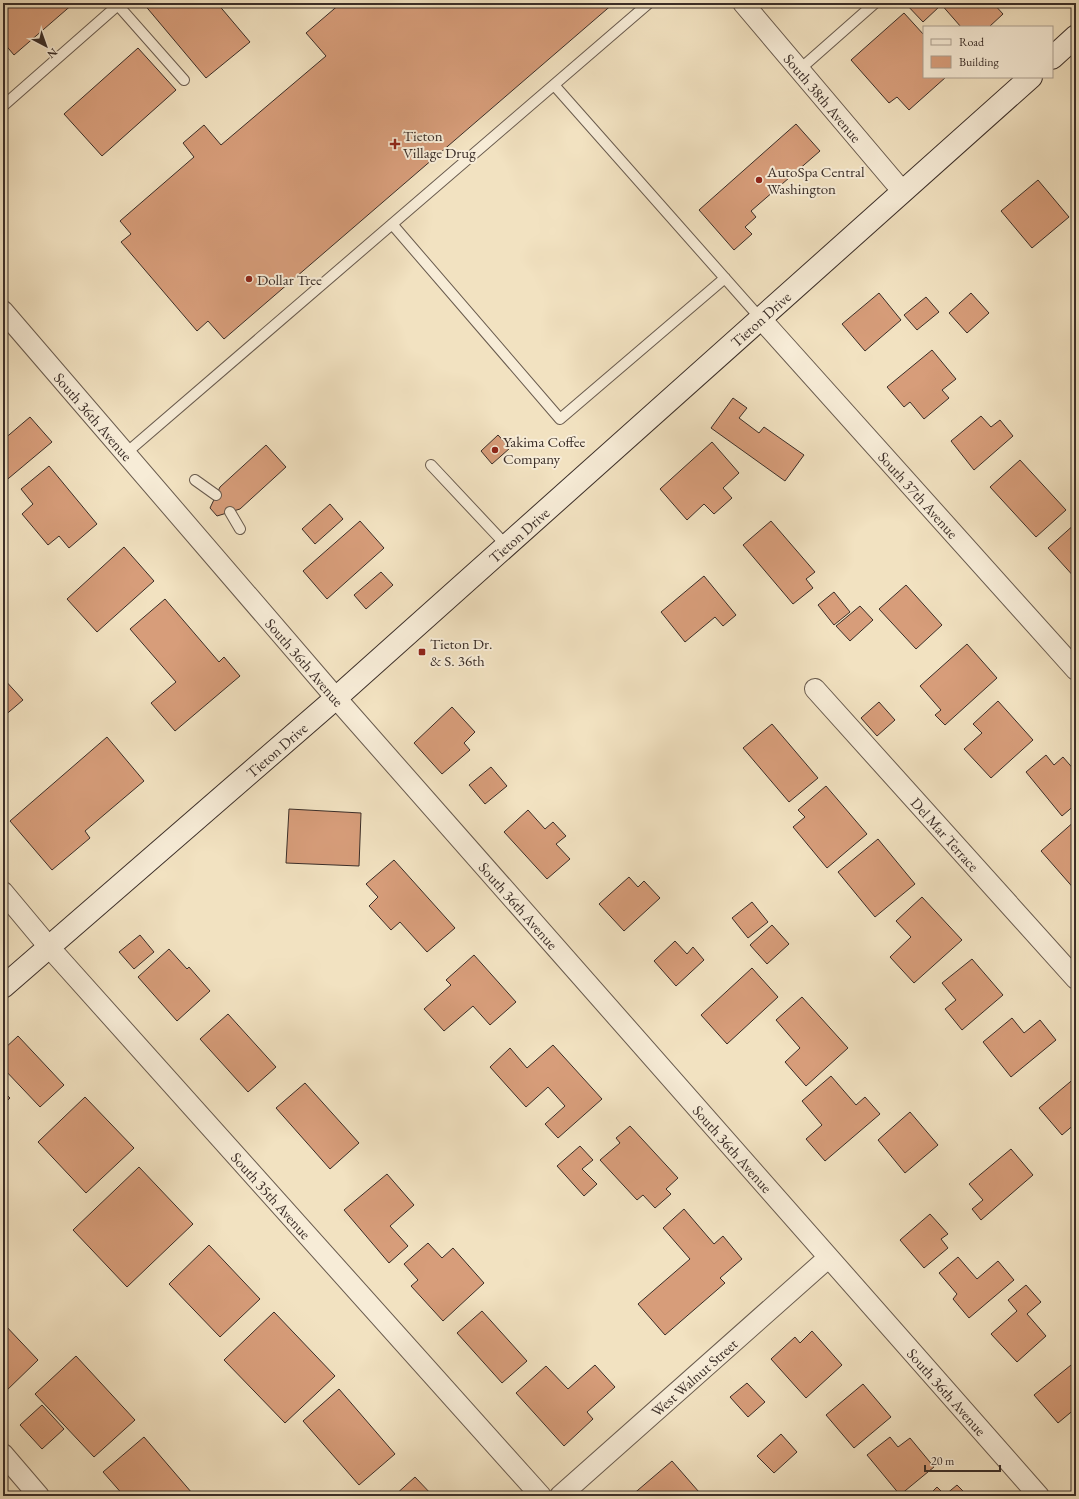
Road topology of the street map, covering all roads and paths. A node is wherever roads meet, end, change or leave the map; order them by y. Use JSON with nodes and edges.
{"nodes":[{"id":1,"x":649,"y":3,"type":"edge"},
{"id":2,"x":743,"y":3,"type":"edge"},
{"id":3,"x":875,"y":3,"type":"edge"},
{"id":4,"x":117,"y":4,"type":"edge"},
{"id":5,"x":1076,"y":36,"type":"edge"},
{"id":6,"x":1053,"y":57,"type":"edge"},
{"id":7,"x":799,"y":70,"type":"junction"},
{"id":8,"x":1030,"y":78,"type":"edge"},
{"id":9,"x":184,"y":80,"type":"dead end"},
{"id":10,"x":554,"y":85,"type":"junction"},
{"id":11,"x":3,"y":106,"type":"edge"},
{"id":12,"x":903,"y":192,"type":"junction"},
{"id":13,"x":392,"y":224,"type":"junction"},
{"id":14,"x":725,"y":278,"type":"junction"},
{"id":15,"x":3,"y":311,"type":"edge"},
{"id":16,"x":761,"y":319,"type":"junction"},
{"id":17,"x":125,"y":454,"type":"junction"},
{"id":18,"x":431,"y":465,"type":"dead end"},
{"id":19,"x":194,"y":480,"type":"dead end"},
{"id":20,"x":216,"y":495,"type":"dead end"},
{"id":21,"x":230,"y":512,"type":"dead end"},
{"id":22,"x":240,"y":529,"type":"dead end"},
{"id":23,"x":507,"y":546,"type":"junction"},
{"id":24,"x":1076,"y":670,"type":"edge"},
{"id":25,"x":815,"y":689,"type":"dead end"},
{"id":26,"x":336,"y":698,"type":"junction"},
{"id":27,"x":3,"y":892,"type":"edge"},
{"id":28,"x":49,"y":947,"type":"junction"},
{"id":29,"x":1076,"y":979,"type":"edge"},
{"id":30,"x":3,"y":987,"type":"edge"},
{"id":31,"x":828,"y":1258,"type":"junction"},
{"id":32,"x":3,"y":1454,"type":"edge"},
{"id":33,"x":39,"y":1496,"type":"edge"},
{"id":34,"x":541,"y":1496,"type":"edge"},
{"id":35,"x":560,"y":1496,"type":"edge"},
{"id":36,"x":1039,"y":1496,"type":"edge"}],
"edges":[{"from":1,"to":10,"type":"lane"},
{"from":2,"to":7,"type":"street","name":"South 38th Avenue"},
{"from":3,"to":7,"type":"lane"},
{"from":4,"to":9,"type":"lane"},
{"from":4,"to":11,"type":"lane"},
{"from":5,"to":6,"type":"main road"},
{"from":7,"to":12,"type":"street","name":"South 38th Avenue"},
{"from":8,"to":12,"type":"main road","name":"Tieton Drive"},
{"from":10,"to":13,"type":"lane"},
{"from":10,"to":14,"type":"lane"},
{"from":12,"to":16,"type":"main road","name":"Tieton Drive"},
{"from":13,"to":14,"type":"lane"},
{"from":13,"to":17,"type":"lane"},
{"from":14,"to":16,"type":"lane"},
{"from":15,"to":17,"type":"street","name":"South 36th Avenue"},
{"from":16,"to":23,"type":"main road","name":"Tieton Drive"},
{"from":16,"to":24,"type":"street","name":"South 37th Avenue"},
{"from":17,"to":26,"type":"street","name":"South 36th Avenue"},
{"from":18,"to":23,"type":"lane"},
{"from":19,"to":20,"type":"lane"},
{"from":21,"to":22,"type":"lane"},
{"from":23,"to":26,"type":"main road","name":"Tieton Drive"},
{"from":25,"to":29,"type":"street","name":"Del Mar Terrace"},
{"from":26,"to":28,"type":"main road","name":"Tieton Drive"},
{"from":26,"to":31,"type":"street","name":"South 36th Avenue"},
{"from":27,"to":28,"type":"street","name":"South 35th Avenue"},
{"from":28,"to":30,"type":"main road","name":"Tieton Drive"},
{"from":28,"to":34,"type":"street","name":"South 35th Avenue"},
{"from":31,"to":35,"type":"street","name":"West Walnut Street"},
{"from":31,"to":36,"type":"street","name":"South 36th Avenue"},
{"from":32,"to":33,"type":"street"}]}
